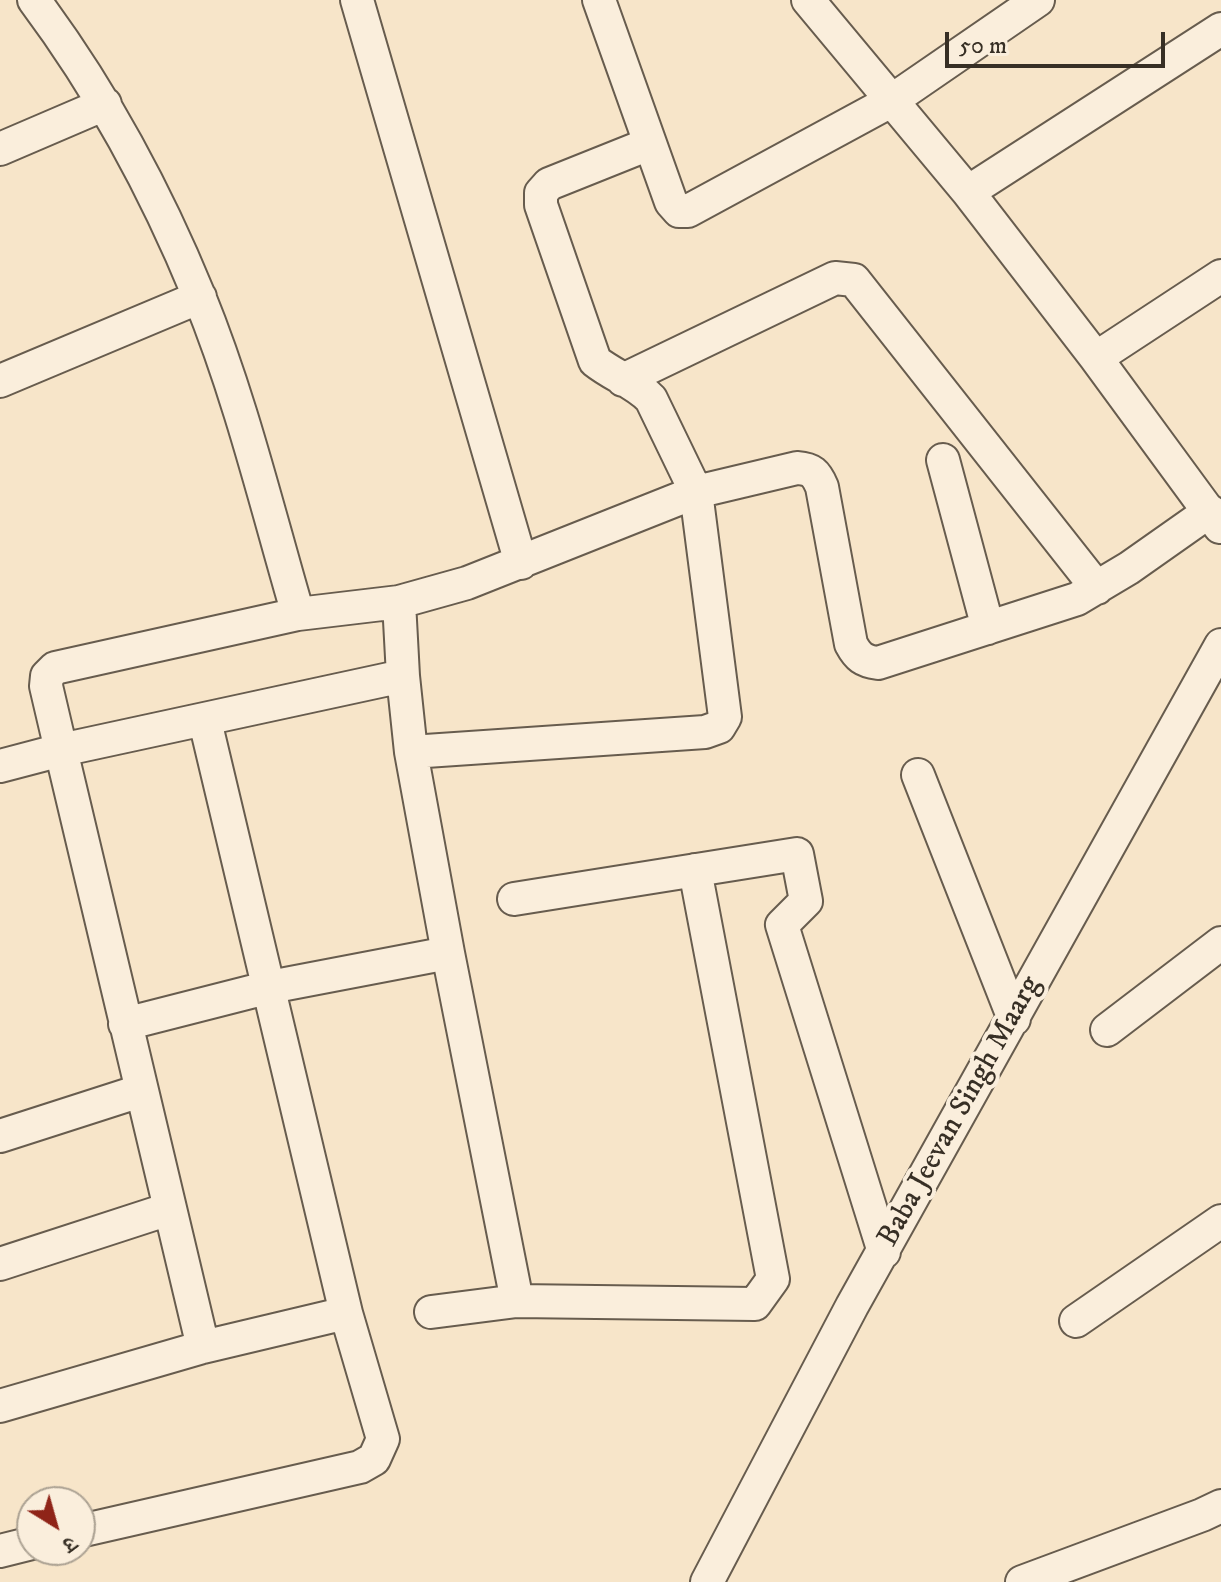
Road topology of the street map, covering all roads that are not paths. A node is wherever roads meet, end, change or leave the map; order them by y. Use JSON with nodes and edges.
{"nodes":[{"id":1,"x":34,"y":0,"type":"edge"},
{"id":2,"x":357,"y":0,"type":"edge"},
{"id":3,"x":599,"y":0,"type":"edge"},
{"id":4,"x":808,"y":0,"type":"edge"},
{"id":5,"x":1038,"y":0,"type":"edge"},
{"id":6,"x":1221,"y":29,"type":"edge"},
{"id":7,"x":891,"y":101,"type":"junction"},
{"id":8,"x":105,"y":104,"type":"junction"},
{"id":9,"x":649,"y":144,"type":"junction"},
{"id":10,"x":0,"y":149,"type":"edge"},
{"id":11,"x":968,"y":192,"type":"junction"},
{"id":12,"x":1221,"y":276,"type":"edge"},
{"id":13,"x":200,"y":297,"type":"junction"},
{"id":14,"x":1096,"y":358,"type":"junction"},
{"id":15,"x":623,"y":380,"type":"junction"},
{"id":16,"x":0,"y":381,"type":"edge"},
{"id":17,"x":943,"y":460,"type":"dead end"},
{"id":18,"x":696,"y":492,"type":"junction"},
{"id":19,"x":1216,"y":520,"type":"edge"},
{"id":20,"x":521,"y":563,"type":"junction"},
{"id":21,"x":1097,"y":588,"type":"junction"},
{"id":22,"x":399,"y":602,"type":"junction"},
{"id":23,"x":298,"y":614,"type":"junction"},
{"id":24,"x":988,"y":628,"type":"junction"},
{"id":25,"x":1221,"y":645,"type":"edge"},
{"id":26,"x":403,"y":676,"type":"junction"},
{"id":27,"x":205,"y":721,"type":"junction"},
{"id":28,"x":61,"y":750,"type":"junction"},
{"id":29,"x":411,"y":752,"type":"junction"},
{"id":30,"x":0,"y":766,"type":"edge"},
{"id":31,"x":918,"y":775,"type":"dead end"},
{"id":32,"x":695,"y":870,"type":"junction"},
{"id":33,"x":514,"y":899,"type":"dead end"},
{"id":34,"x":1221,"y":943,"type":"edge"},
{"id":35,"x":448,"y":953,"type":"junction"},
{"id":36,"x":270,"y":987,"type":"junction"},
{"id":37,"x":1014,"y":1019,"type":"junction"},
{"id":38,"x":125,"y":1024,"type":"junction"},
{"id":39,"x":1107,"y":1030,"type":"dead end"},
{"id":40,"x":140,"y":1091,"type":"junction"},
{"id":41,"x":0,"y":1136,"type":"edge"},
{"id":42,"x":169,"y":1209,"type":"junction"},
{"id":43,"x":1221,"y":1221,"type":"edge"},
{"id":44,"x":884,"y":1252,"type":"junction"},
{"id":45,"x":0,"y":1264,"type":"edge"},
{"id":46,"x":517,"y":1301,"type":"junction"},
{"id":47,"x":431,"y":1312,"type":"dead end"},
{"id":48,"x":346,"y":1313,"type":"junction"},
{"id":49,"x":1076,"y":1321,"type":"dead end"},
{"id":50,"x":203,"y":1347,"type":"junction"},
{"id":51,"x":0,"y":1406,"type":"edge"},
{"id":52,"x":1221,"y":1506,"type":"edge"},
{"id":53,"x":96,"y":1527,"type":"edge"},
{"id":54,"x":707,"y":1582,"type":"edge"},
{"id":55,"x":1022,"y":1582,"type":"edge"}],
"edges":[{"from":1,"to":8,"type":"street"},
{"from":2,"to":20,"type":"street"},
{"from":3,"to":9,"type":"street"},
{"from":4,"to":7,"type":"street"},
{"from":5,"to":7,"type":"street"},
{"from":6,"to":11,"type":"street"},
{"from":7,"to":9,"type":"street"},
{"from":7,"to":11,"type":"street"},
{"from":8,"to":10,"type":"street"},
{"from":8,"to":13,"type":"street"},
{"from":9,"to":15,"type":"street"},
{"from":11,"to":14,"type":"street"},
{"from":12,"to":14,"type":"street"},
{"from":13,"to":16,"type":"street"},
{"from":13,"to":23,"type":"street"},
{"from":14,"to":19,"type":"street"},
{"from":15,"to":18,"type":"street"},
{"from":15,"to":21,"type":"street"},
{"from":17,"to":24,"type":"street"},
{"from":18,"to":20,"type":"street"},
{"from":18,"to":24,"type":"street"},
{"from":18,"to":29,"type":"street"},
{"from":19,"to":21,"type":"street"},
{"from":20,"to":22,"type":"street"},
{"from":21,"to":24,"type":"street"},
{"from":22,"to":23,"type":"street"},
{"from":22,"to":26,"type":"street"},
{"from":23,"to":28,"type":"street"},
{"from":25,"to":37,"type":"street","name":"Baba Jeevan Singh Maarg"},
{"from":26,"to":27,"type":"street"},
{"from":26,"to":29,"type":"street"},
{"from":27,"to":28,"type":"street"},
{"from":27,"to":36,"type":"street"},
{"from":28,"to":30,"type":"street"},
{"from":28,"to":38,"type":"street"},
{"from":29,"to":35,"type":"street"},
{"from":31,"to":37,"type":"street"},
{"from":32,"to":33,"type":"street"},
{"from":32,"to":44,"type":"street"},
{"from":32,"to":46,"type":"street"},
{"from":34,"to":39,"type":"street"},
{"from":35,"to":36,"type":"street"},
{"from":35,"to":46,"type":"street"},
{"from":36,"to":38,"type":"street"},
{"from":36,"to":48,"type":"street"},
{"from":37,"to":44,"type":"street","name":"Baba Jeevan Singh Maarg"},
{"from":38,"to":40,"type":"street"},
{"from":40,"to":41,"type":"street"},
{"from":40,"to":42,"type":"street"},
{"from":42,"to":45,"type":"street"},
{"from":42,"to":50,"type":"street"},
{"from":43,"to":49,"type":"street"},
{"from":44,"to":54,"type":"street","name":"Baba Jeevan Singh Maarg"},
{"from":46,"to":47,"type":"street"},
{"from":48,"to":50,"type":"street"},
{"from":48,"to":53,"type":"street"},
{"from":50,"to":51,"type":"street"},
{"from":52,"to":55,"type":"street"}]}
